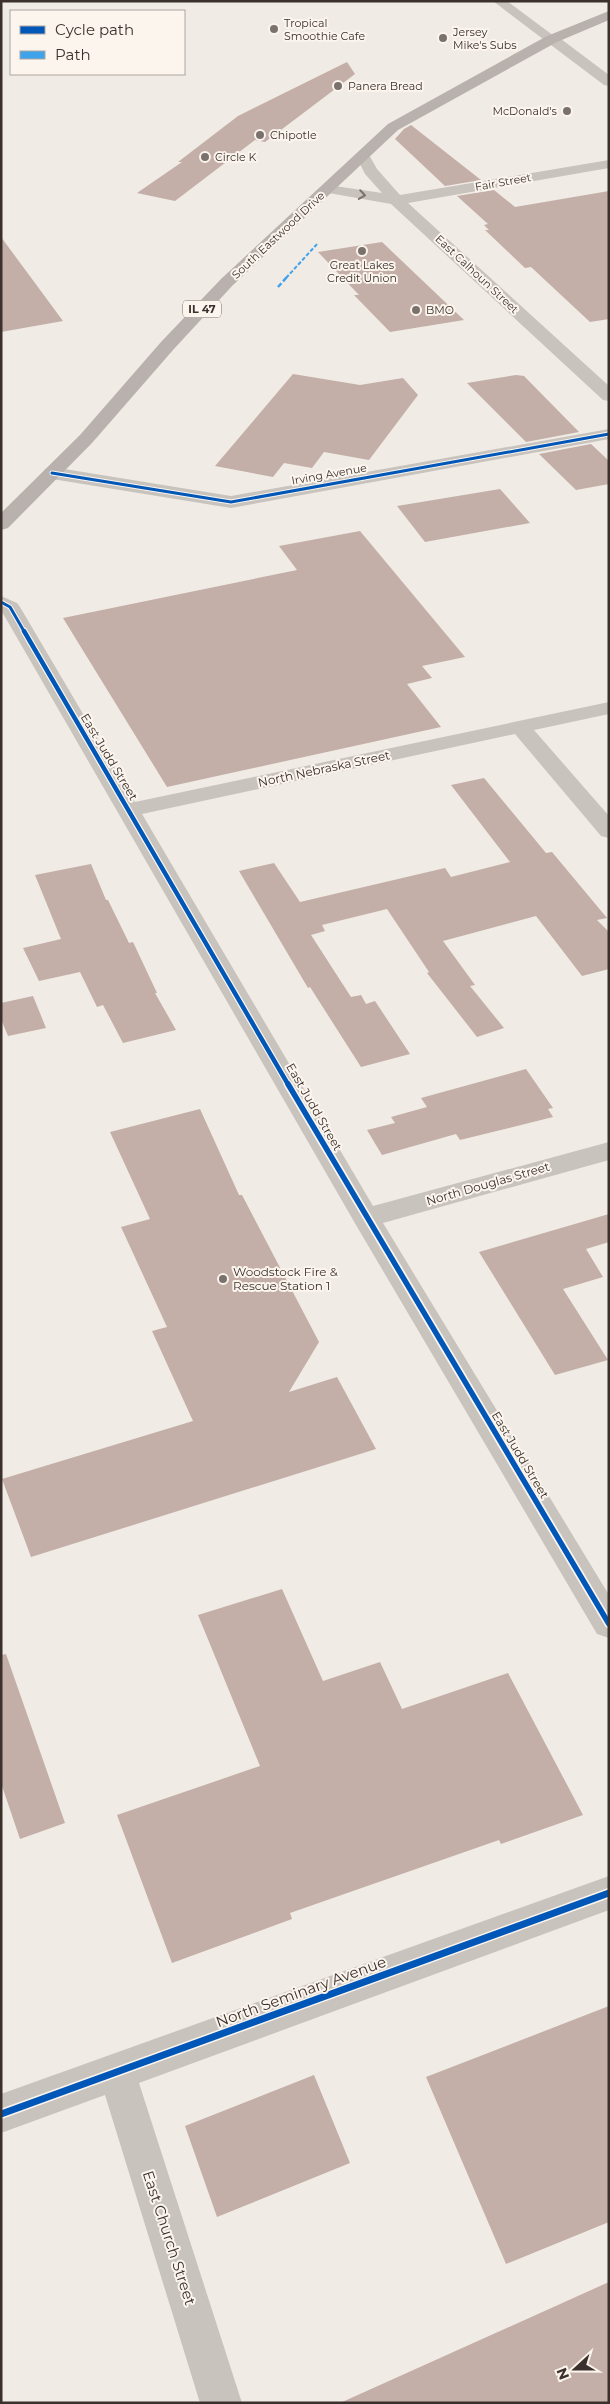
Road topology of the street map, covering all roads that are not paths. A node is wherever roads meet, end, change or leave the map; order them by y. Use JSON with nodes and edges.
{"nodes":[{"id":1,"x":499,"y":1,"type":"edge"},
{"id":2,"x":609,"y":14,"type":"edge"},
{"id":3,"x":552,"y":39,"type":"junction"},
{"id":4,"x":609,"y":82,"type":"edge"},
{"id":5,"x":363,"y":156,"type":"junction"},
{"id":6,"x":609,"y":164,"type":"edge"},
{"id":7,"x":328,"y":189,"type":"junction"},
{"id":8,"x":396,"y":200,"type":"junction"},
{"id":9,"x":609,"y":396,"type":"edge"},
{"id":10,"x":609,"y":434,"type":"edge"},
{"id":11,"x":52,"y":473,"type":"junction"},
{"id":12,"x":1,"y":524,"type":"edge"},
{"id":13,"x":1,"y":602,"type":"edge"},
{"id":14,"x":609,"y":708,"type":"edge"},
{"id":15,"x":520,"y":727,"type":"junction"},
{"id":16,"x":129,"y":810,"type":"junction"},
{"id":17,"x":609,"y":831,"type":"edge"},
{"id":18,"x":609,"y":1150,"type":"edge"},
{"id":19,"x":366,"y":1218,"type":"junction"},
{"id":20,"x":609,"y":1624,"type":"edge"},
{"id":21,"x":609,"y":1893,"type":"edge"},
{"id":22,"x":116,"y":2073,"type":"junction"},
{"id":23,"x":1,"y":2114,"type":"edge"},
{"id":24,"x":221,"y":2403,"type":"edge"}],
"edges":[{"from":1,"to":3,"type":"street"},
{"from":2,"to":3,"type":"main road","name":"South Eastwood Drive","number":"IL 47"},
{"from":3,"to":4,"type":"street"},
{"from":3,"to":5,"type":"main road","name":"South Eastwood Drive","number":"IL 47"},
{"from":5,"to":7,"type":"main road","name":"South Eastwood Drive","number":"IL 47"},
{"from":5,"to":8,"type":"street","name":"East Calhoun Street"},
{"from":6,"to":8,"type":"street","name":"Fair Street"},
{"from":7,"to":8,"type":"street","one_way":true},
{"from":7,"to":11,"type":"main road","name":"South Eastwood Drive","number":"IL 47"},
{"from":8,"to":9,"type":"street","name":"East Calhoun Street"},
{"from":10,"to":11,"type":"street","name":"Irving Avenue"},
{"from":11,"to":12,"type":"main road","name":"South Eastwood Drive","number":"IL 47"},
{"from":13,"to":16,"type":"street","name":"East Judd Street"},
{"from":14,"to":15,"type":"street","name":"North Nebraska Street"},
{"from":15,"to":16,"type":"street","name":"North Nebraska Street"},
{"from":15,"to":17,"type":"street"},
{"from":16,"to":19,"type":"street","name":"East Judd Street"},
{"from":18,"to":19,"type":"street","name":"North Douglas Street"},
{"from":19,"to":20,"type":"street","name":"East Judd Street"},
{"from":21,"to":22,"type":"street","name":"North Seminary Avenue"},
{"from":22,"to":23,"type":"street","name":"North Seminary Avenue"},
{"from":22,"to":24,"type":"street","name":"East Church Street"}]}
